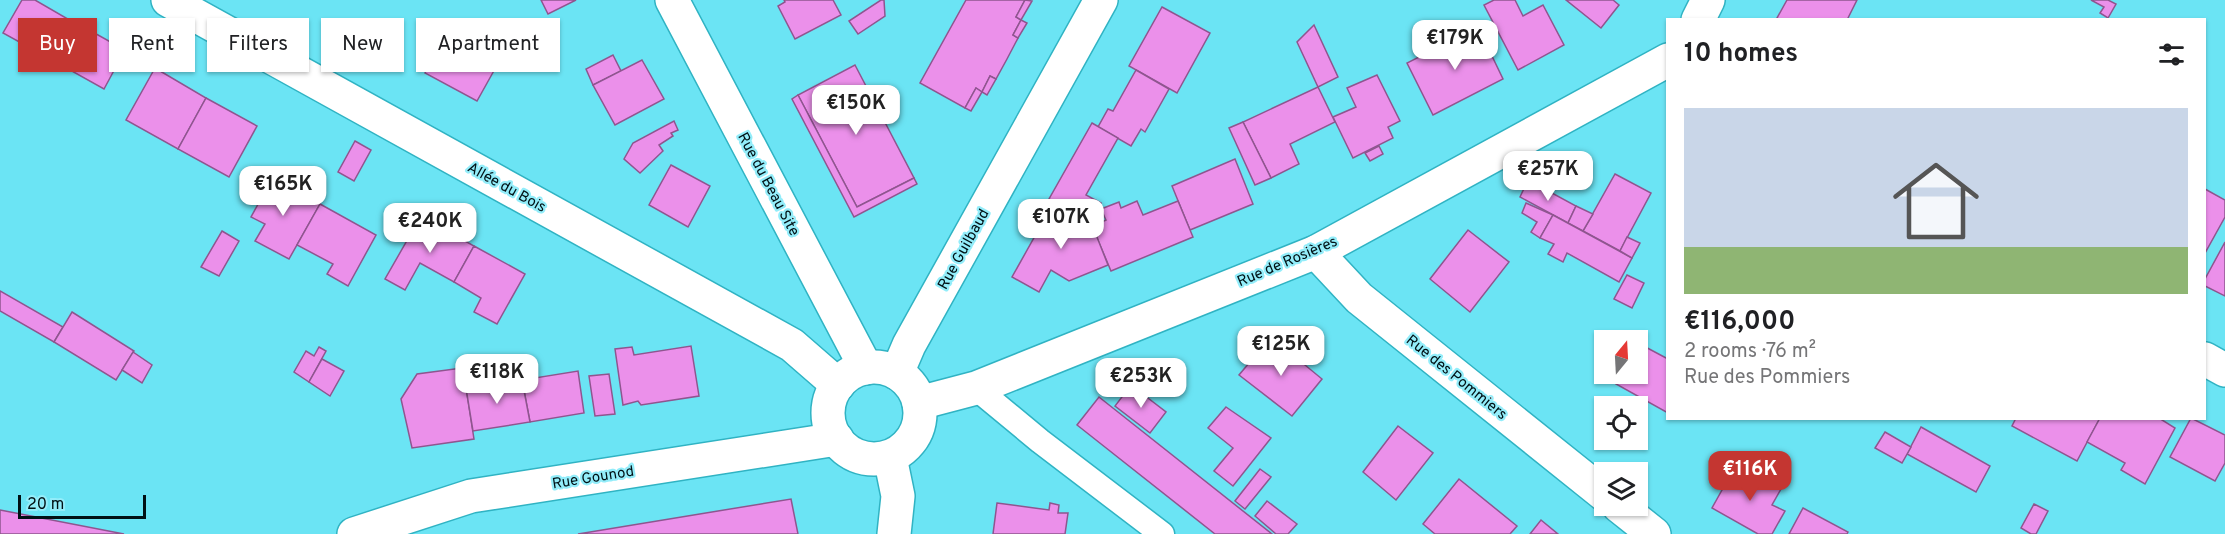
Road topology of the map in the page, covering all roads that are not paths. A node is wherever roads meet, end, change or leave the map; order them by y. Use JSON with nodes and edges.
{"nodes":[{"id":1,"x":168,"y":0,"type":"edge"},
{"id":2,"x":672,"y":0,"type":"edge"},
{"id":3,"x":1101,"y":0,"type":"edge"},
{"id":4,"x":1708,"y":0,"type":"edge"},
{"id":5,"x":1699,"y":18,"type":"edge"},
{"id":6,"x":1666,"y":61,"type":"edge"},
{"id":7,"x":1316,"y":252,"type":"junction"},
{"id":8,"x":2206,"y":360,"type":"edge"},
{"id":9,"x":882,"y":370,"type":"junction"},
{"id":10,"x":2225,"y":370,"type":"edge"},
{"id":11,"x":838,"y":385,"type":"junction"},
{"id":12,"x":976,"y":388,"type":"junction"},
{"id":13,"x":919,"y":403,"type":"junction"},
{"id":14,"x":837,"y":439,"type":"junction"},
{"id":15,"x":890,"y":457,"type":"junction"},
{"id":16,"x":1594,"y":486,"type":"edge"},
{"id":17,"x":1632,"y":516,"type":"edge"},
{"id":18,"x":409,"y":525,"type":"edge"},
{"id":19,"x":354,"y":534,"type":"edge"},
{"id":20,"x":894,"y":534,"type":"edge"},
{"id":21,"x":1162,"y":534,"type":"edge"},
{"id":22,"x":1654,"y":534,"type":"edge"}],
"edges":[{"from":1,"to":11,"type":"street","name":"Allée du Bois"},
{"from":2,"to":9,"type":"street","name":"Rue du Beau Site"},
{"from":3,"to":9,"type":"street","name":"Rue Guilbaud"},
{"from":4,"to":5,"type":"street"},
{"from":6,"to":7,"type":"street","name":"Rue de Rosières"},
{"from":7,"to":12,"type":"street","name":"Rue de Rosières"},
{"from":7,"to":16,"type":"street","name":"Rue des Pommiers"},
{"from":8,"to":10,"type":"street"},
{"from":9,"to":11,"type":"street"},
{"from":9,"to":13,"type":"street"},
{"from":11,"to":14,"type":"street"},
{"from":12,"to":13,"type":"street","name":"Rue de Rosières"},
{"from":12,"to":21,"type":"lane"},
{"from":13,"to":15,"type":"street"},
{"from":14,"to":15,"type":"street"},
{"from":14,"to":18,"type":"street","name":"Rue Gounod"},
{"from":15,"to":20,"type":"street"},
{"from":17,"to":22,"type":"street"},
{"from":18,"to":19,"type":"street","name":"Rue Gounod"}]}
